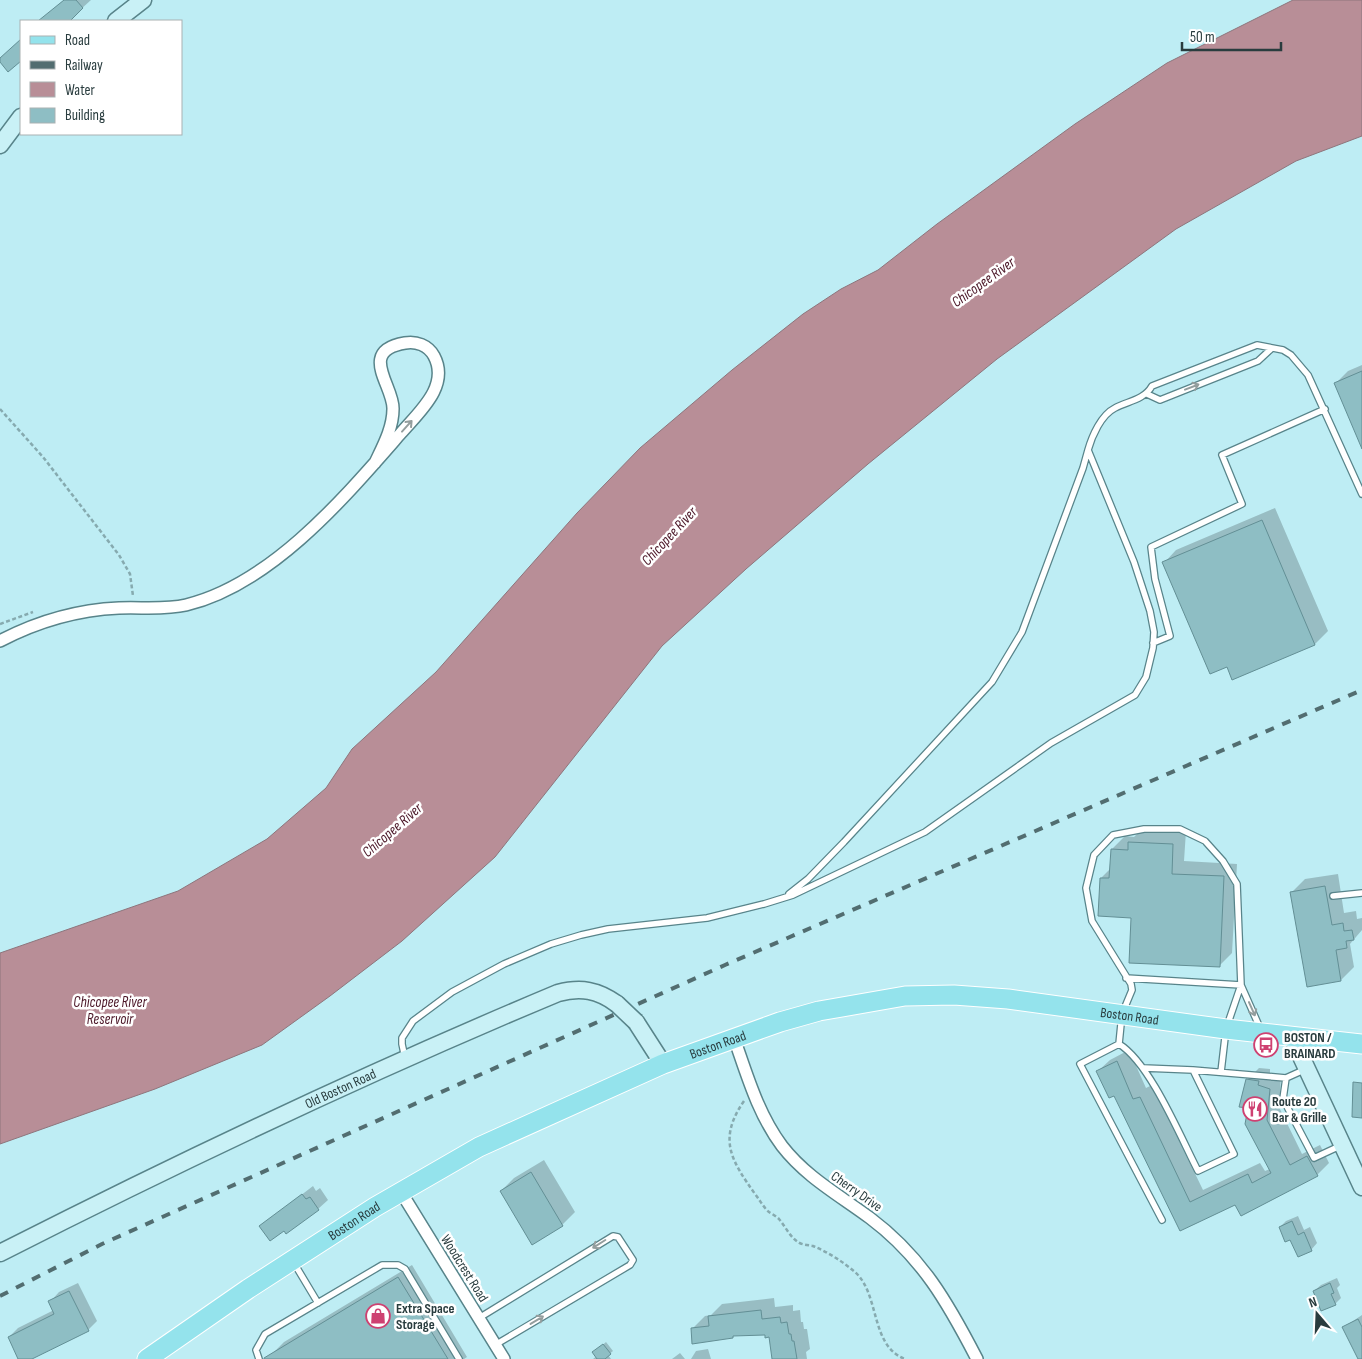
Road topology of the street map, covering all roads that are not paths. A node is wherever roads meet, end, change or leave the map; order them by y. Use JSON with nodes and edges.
{"nodes":[{"id":1,"x":143,"y":0,"type":"edge"},
{"id":2,"x":117,"y":20,"type":"edge"},
{"id":3,"x":20,"y":117,"type":"edge"},
{"id":4,"x":0,"y":145,"type":"edge"},
{"id":5,"x":1271,"y":348,"type":"junction"},
{"id":6,"x":1147,"y":394,"type":"junction"},
{"id":7,"x":1325,"y":408,"type":"junction"},
{"id":8,"x":1088,"y":450,"type":"junction"},
{"id":9,"x":375,"y":462,"type":"junction"},
{"id":10,"x":1362,"y":494,"type":"edge"},
{"id":11,"x":0,"y":641,"type":"edge"},
{"id":12,"x":1153,"y":643,"type":"junction"},
{"id":13,"x":1362,"y":893,"type":"edge"},
{"id":14,"x":1333,"y":896,"type":"dead end"},
{"id":15,"x":783,"y":898,"type":"junction"},
{"id":16,"x":1126,"y":978,"type":"junction"},
{"id":17,"x":1241,"y":985,"type":"junction"},
{"id":18,"x":1122,"y":1014,"type":"junction"},
{"id":19,"x":1226,"y":1028,"type":"junction"},
{"id":20,"x":1262,"y":1033,"type":"junction"},
{"id":21,"x":1292,"y":1037,"type":"junction"},
{"id":22,"x":734,"y":1038,"type":"junction"},
{"id":23,"x":1118,"y":1044,"type":"junction"},
{"id":24,"x":1362,"y":1044,"type":"edge"},
{"id":25,"x":406,"y":1060,"type":"junction"},
{"id":26,"x":663,"y":1064,"type":"junction"},
{"id":27,"x":1144,"y":1068,"type":"junction"},
{"id":28,"x":1306,"y":1069,"type":"junction"},
{"id":29,"x":1193,"y":1070,"type":"junction"},
{"id":30,"x":1221,"y":1072,"type":"junction"},
{"id":31,"x":1286,"y":1078,"type":"junction"},
{"id":32,"x":1342,"y":1145,"type":"junction"},
{"id":33,"x":1362,"y":1187,"type":"edge"},
{"id":34,"x":401,"y":1192,"type":"junction"},
{"id":35,"x":1162,"y":1220,"type":"dead end"},
{"id":36,"x":0,"y":1253,"type":"edge"},
{"id":37,"x":293,"y":1262,"type":"junction"},
{"id":38,"x":318,"y":1302,"type":"junction"},
{"id":39,"x":479,"y":1318,"type":"junction"},
{"id":40,"x":495,"y":1345,"type":"junction"},
{"id":41,"x":147,"y":1359,"type":"edge"},
{"id":42,"x":259,"y":1359,"type":"edge"},
{"id":43,"x":459,"y":1359,"type":"edge"},
{"id":44,"x":504,"y":1359,"type":"edge"},
{"id":45,"x":978,"y":1359,"type":"edge"}],
"edges":[{"from":1,"to":2,"type":"street"},
{"from":3,"to":4,"type":"street"},
{"from":5,"to":6,"type":"lane"},
{"from":6,"to":5,"type":"lane","one_way":true},
{"from":5,"to":7,"type":"lane"},
{"from":6,"to":8,"type":"lane"},
{"from":7,"to":10,"type":"lane"},
{"from":7,"to":12,"type":"lane"},
{"from":8,"to":12,"type":"lane"},
{"from":8,"to":15,"type":"lane"},
{"from":9,"to":9,"type":"street","one_way":true},
{"from":9,"to":11,"type":"street"},
{"from":12,"to":15,"type":"lane"},
{"from":13,"to":14,"type":"lane"},
{"from":15,"to":25,"type":"lane"},
{"from":16,"to":17,"type":"lane"},
{"from":16,"to":17,"type":"lane"},
{"from":16,"to":18,"type":"lane"},
{"from":17,"to":19,"type":"lane"},
{"from":17,"to":20,"type":"lane","one_way":true},
{"from":18,"to":19,"type":"main road","name":"Boston Road"},
{"from":18,"to":22,"type":"main road","name":"Boston Road"},
{"from":18,"to":23,"type":"lane"},
{"from":19,"to":20,"type":"main road","name":"Boston Road"},
{"from":19,"to":30,"type":"lane"},
{"from":20,"to":21,"type":"main road","name":"Boston Road"},
{"from":21,"to":24,"type":"main road","name":"Boston Road"},
{"from":21,"to":28,"type":"street"},
{"from":22,"to":26,"type":"main road","name":"Boston Road"},
{"from":22,"to":45,"type":"street","name":"Cherry Drive"},
{"from":23,"to":27,"type":"lane"},
{"from":23,"to":35,"type":"lane"},
{"from":25,"to":26,"type":"street","name":"Old Boston Road","bridge":true},
{"from":25,"to":36,"type":"street","name":"Old Boston Road"},
{"from":26,"to":34,"type":"main road","name":"Boston Road"},
{"from":27,"to":29,"type":"lane"},
{"from":27,"to":29,"type":"lane"},
{"from":28,"to":31,"type":"lane"},
{"from":28,"to":32,"type":"street"},
{"from":29,"to":30,"type":"lane"},
{"from":30,"to":31,"type":"lane"},
{"from":31,"to":32,"type":"lane"},
{"from":32,"to":33,"type":"street"},
{"from":34,"to":37,"type":"main road","name":"Boston Road"},
{"from":34,"to":39,"type":"street","name":"Woodcrest Road"},
{"from":37,"to":38,"type":"lane"},
{"from":37,"to":41,"type":"main road","name":"Boston Road"},
{"from":38,"to":42,"type":"lane"},
{"from":38,"to":43,"type":"lane"},
{"from":39,"to":40,"type":"street","name":"Woodcrest Road"},
{"from":40,"to":39,"type":"lane","one_way":true},
{"from":40,"to":44,"type":"street","name":"Woodcrest Road"}]}
